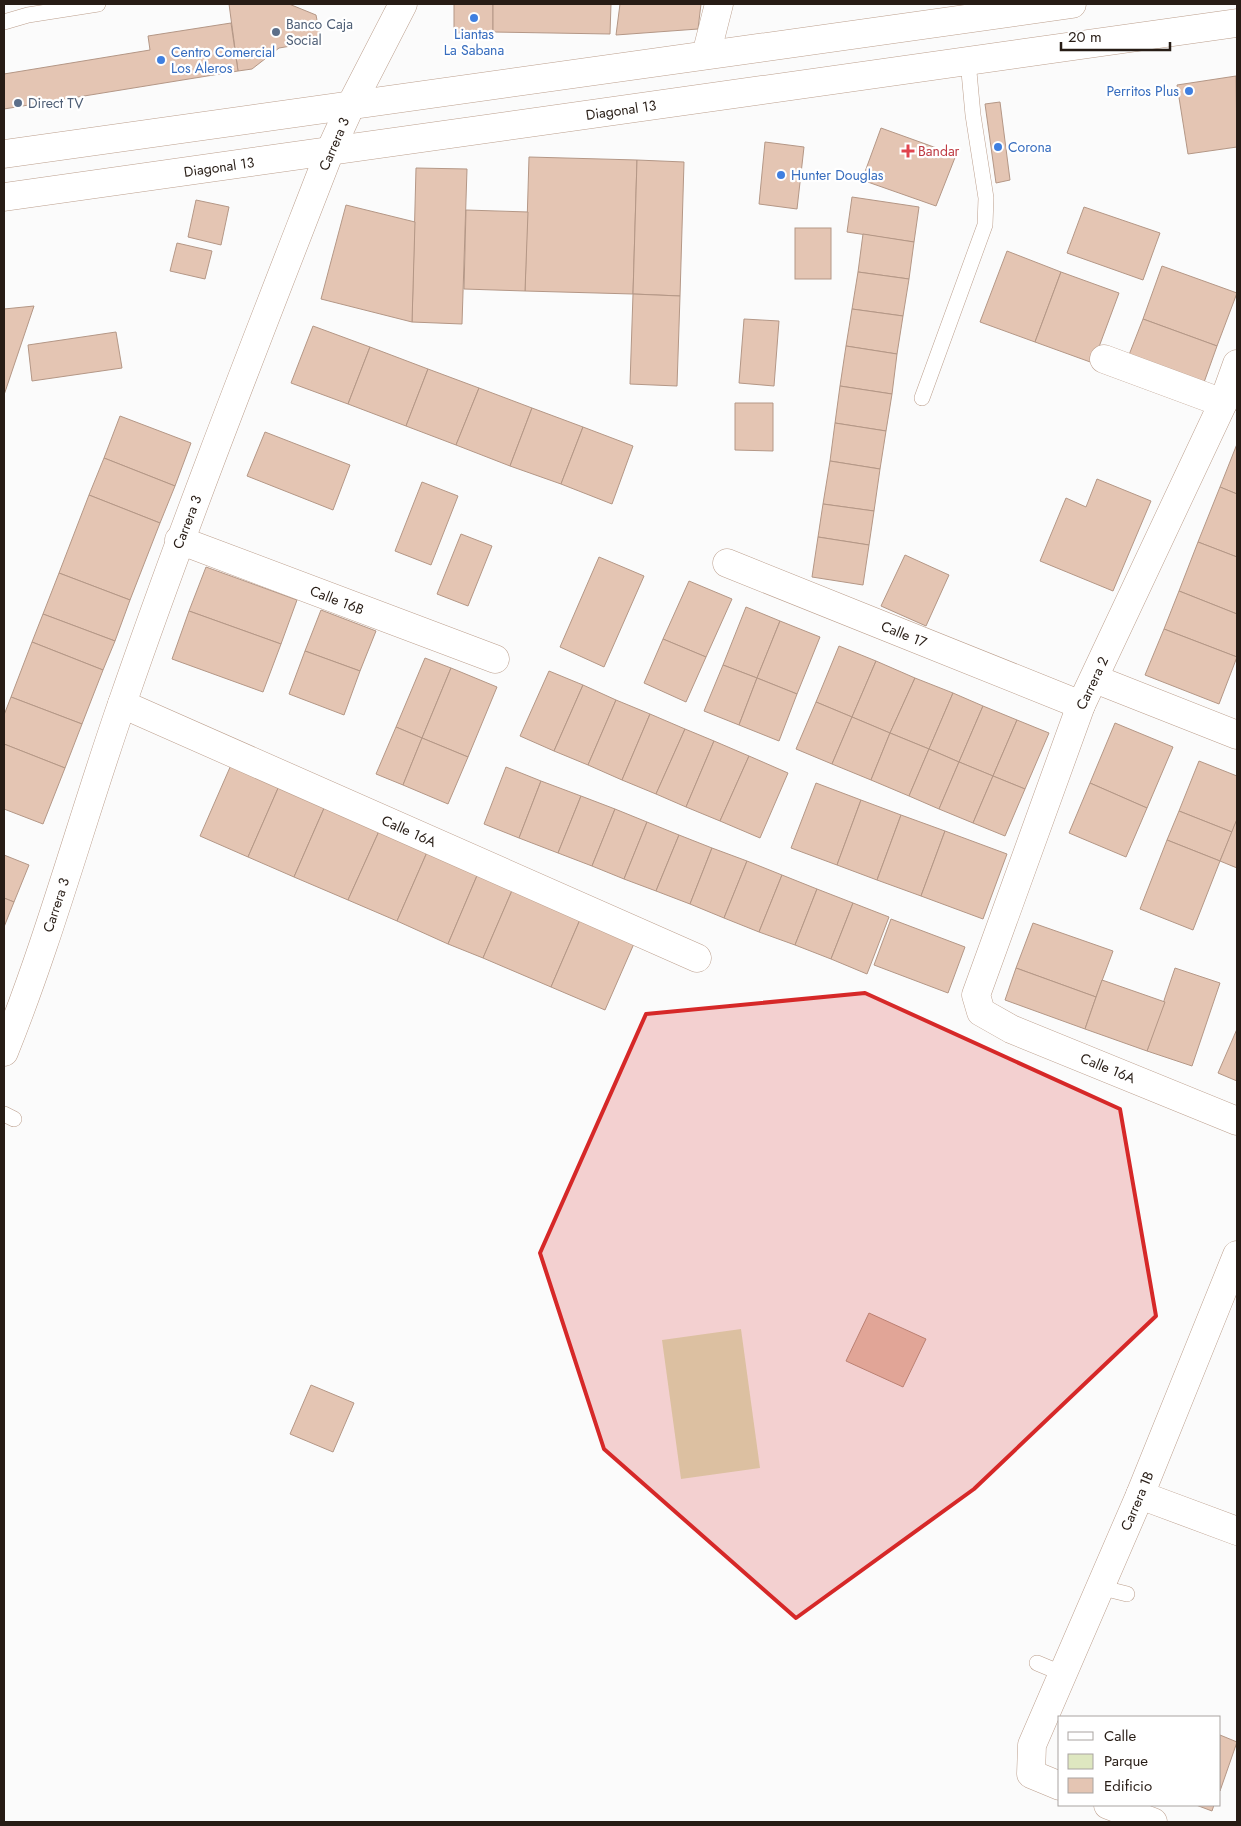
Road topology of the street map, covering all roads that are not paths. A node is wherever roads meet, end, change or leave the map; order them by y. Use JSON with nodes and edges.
{"nodes":[{"id":1,"x":98,"y":4,"type":"edge"},
{"id":2,"x":403,"y":4,"type":"edge"},
{"id":3,"x":719,"y":4,"type":"edge"},
{"id":4,"x":1072,"y":4,"type":"edge"},
{"id":5,"x":982,"y":10,"type":"edge"},
{"id":6,"x":4,"y":22,"type":"edge"},
{"id":7,"x":1237,"y":23,"type":"edge"},
{"id":8,"x":706,"y":55,"type":"junction"},
{"id":9,"x":968,"y":61,"type":"junction"},
{"id":10,"x":351,"y":105,"type":"junction"},
{"id":11,"x":330,"y":151,"type":"junction"},
{"id":12,"x":4,"y":154,"type":"edge"},
{"id":13,"x":4,"y":197,"type":"edge"},
{"id":14,"x":1104,"y":359,"type":"dead end"},
{"id":15,"x":1237,"y":364,"type":"edge"},
{"id":16,"x":922,"y":398,"type":"dead end"},
{"id":17,"x":1223,"y":403,"type":"junction"},
{"id":18,"x":179,"y":540,"type":"junction"},
{"id":19,"x":727,"y":563,"type":"dead end"},
{"id":20,"x":495,"y":659,"type":"dead end"},
{"id":21,"x":1095,"y":679,"type":"junction"},
{"id":22,"x":122,"y":704,"type":"junction"},
{"id":23,"x":1081,"y":705,"type":"junction"},
{"id":24,"x":1237,"y":735,"type":"edge"},
{"id":25,"x":697,"y":958,"type":"dead end"},
{"id":26,"x":14,"y":998,"type":"edge"},
{"id":27,"x":981,"y":1012,"type":"joint"},
{"id":28,"x":4,"y":1052,"type":"edge"},
{"id":29,"x":1237,"y":1121,"type":"edge"},
{"id":30,"x":1237,"y":1255,"type":"edge"},
{"id":31,"x":1140,"y":1495,"type":"junction"},
{"id":32,"x":1237,"y":1531,"type":"edge"},
{"id":33,"x":1099,"y":1587,"type":"junction"},
{"id":34,"x":1127,"y":1594,"type":"dead end"},
{"id":35,"x":1058,"y":1785,"type":"edge"},
{"id":36,"x":1111,"y":1806,"type":"edge"},
{"id":37,"x":1153,"y":1822,"type":"edge"}],
"edges":[{"from":1,"to":6,"type":"lane"},
{"from":2,"to":10,"type":"street","name":"Carrera 3"},
{"from":3,"to":8,"type":"street"},
{"from":4,"to":5,"type":"street"},
{"from":5,"to":8,"type":"street"},
{"from":7,"to":9,"type":"street","name":"Diagonal 13"},
{"from":8,"to":10,"type":"street"},
{"from":9,"to":11,"type":"street","name":"Diagonal 13"},
{"from":9,"to":16,"type":"lane"},
{"from":10,"to":11,"type":"street","name":"Carrera 3"},
{"from":10,"to":12,"type":"street"},
{"from":11,"to":13,"type":"street","name":"Diagonal 13"},
{"from":11,"to":18,"type":"street","name":"Carrera 3"},
{"from":14,"to":17,"type":"street"},
{"from":15,"to":17,"type":"street","name":"Carrera 2"},
{"from":17,"to":21,"type":"street","name":"Carrera 2"},
{"from":18,"to":20,"type":"street","name":"Calle 16B"},
{"from":18,"to":22,"type":"street","name":"Carrera 3"},
{"from":19,"to":23,"type":"street","name":"Calle 17"},
{"from":21,"to":23,"type":"street","name":"Carrera 2"},
{"from":21,"to":24,"type":"street"},
{"from":22,"to":25,"type":"street","name":"Calle 16A"},
{"from":22,"to":26,"type":"street","name":"Carrera 3"},
{"from":23,"to":27,"type":"street","name":"Carrera 2"},
{"from":26,"to":28,"type":"street","name":"Carrera 3"},
{"from":27,"to":29,"type":"street","name":"Calle 16A"},
{"from":30,"to":31,"type":"street","name":"Carrera 1B"},
{"from":31,"to":32,"type":"street"},
{"from":31,"to":33,"type":"street","name":"Carrera 1B"},
{"from":33,"to":34,"type":"lane"},
{"from":33,"to":35,"type":"street","name":"Carrera 1B"},
{"from":36,"to":37,"type":"street"}]}
